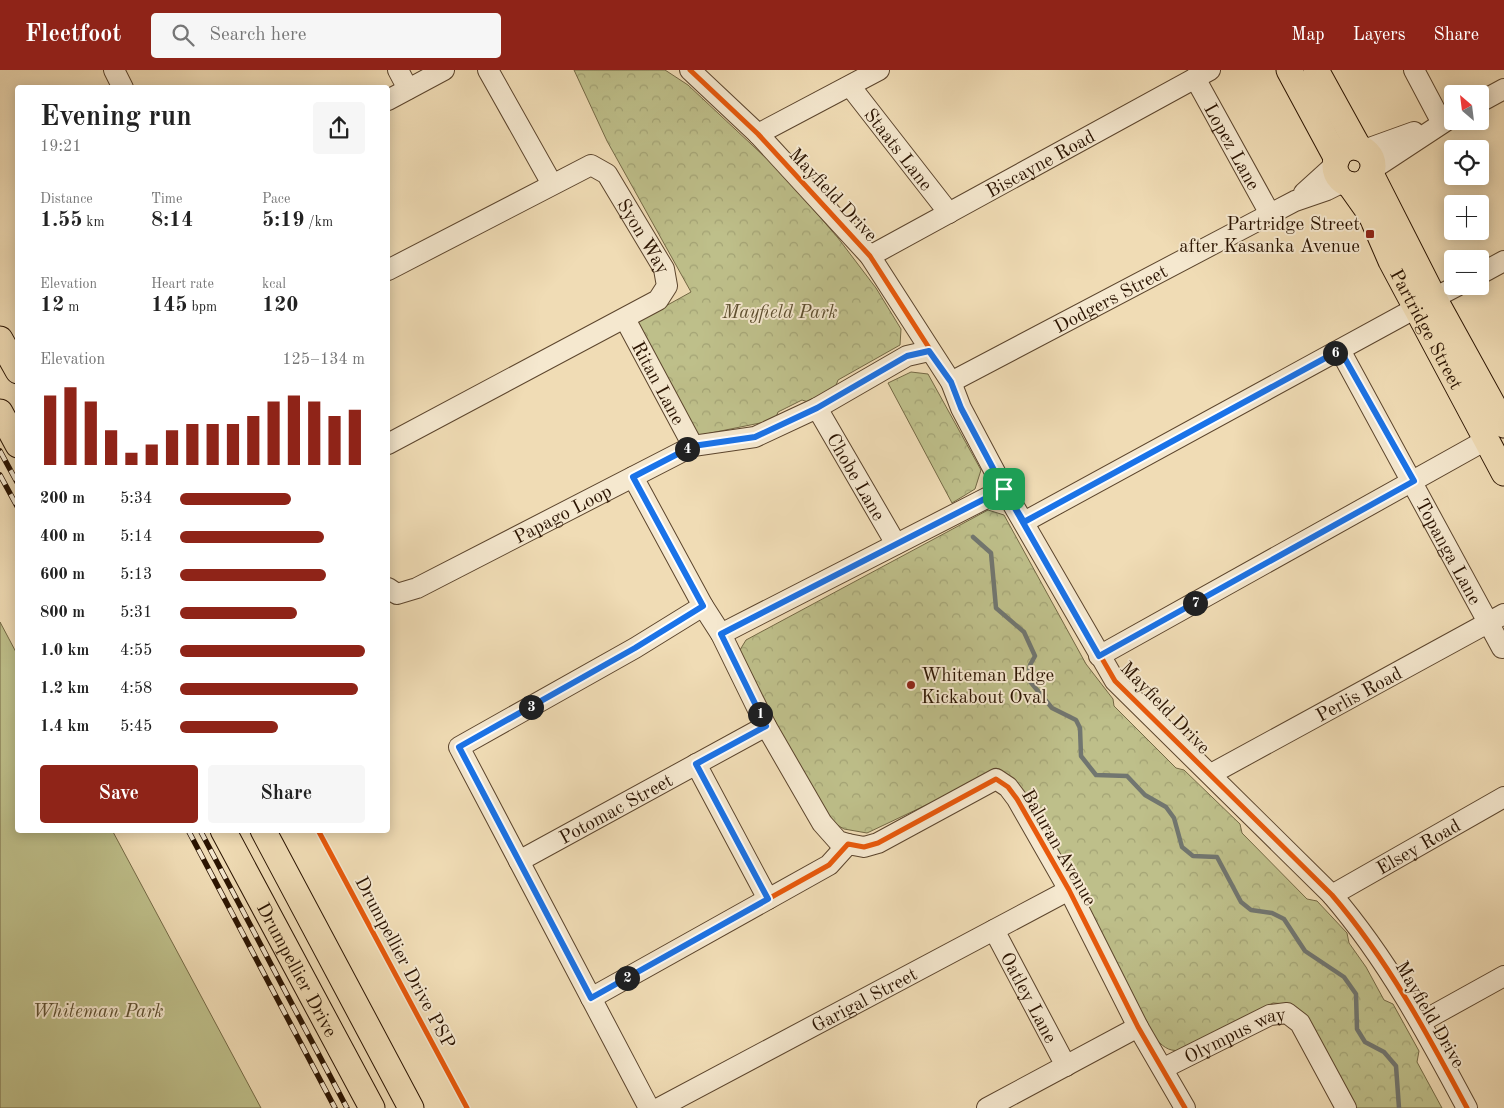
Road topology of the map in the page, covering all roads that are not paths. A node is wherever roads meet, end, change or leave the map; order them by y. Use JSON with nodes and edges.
{"nodes":[{"id":1,"x":398,"y":70,"type":"edge"},
{"id":2,"x":444,"y":70,"type":"edge"},
{"id":3,"x":488,"y":70,"type":"edge"},
{"id":4,"x":690,"y":70,"type":"edge"},
{"id":5,"x":879,"y":70,"type":"edge"},
{"id":6,"x":1290,"y":70,"type":"edge"},
{"id":7,"x":1316,"y":70,"type":"edge"},
{"id":8,"x":1414,"y":70,"type":"edge"},
{"id":9,"x":1202,"y":74,"type":"edge"},
{"id":10,"x":850,"y":86,"type":"junction"},
{"id":11,"x":408,"y":89,"type":"junction"},
{"id":12,"x":1504,"y":89,"type":"edge"},
{"id":13,"x":1489,"y":97,"type":"edge"},
{"id":14,"x":390,"y":99,"type":"edge"},
{"id":15,"x":1444,"y":115,"type":"edge"},
{"id":16,"x":1444,"y":121,"type":"edge"},
{"id":17,"x":758,"y":134,"type":"junction"},
{"id":18,"x":1354,"y":166,"type":"junction"},
{"id":19,"x":552,"y":184,"type":"junction"},
{"id":20,"x":949,"y":213,"type":"junction"},
{"id":21,"x":1270,"y":214,"type":"junction"},
{"id":22,"x":870,"y":256,"type":"junction"},
{"id":23,"x":1504,"y":261,"type":"edge"},
{"id":24,"x":390,"y":269,"type":"edge"},
{"id":25,"x":1489,"y":269,"type":"edge"},
{"id":26,"x":1444,"y":293,"type":"edge"},
{"id":27,"x":1425,"y":303,"type":"junction"},
{"id":28,"x":625,"y":319,"type":"junction"},
{"id":29,"x":0,"y":338,"type":"edge"},
{"id":30,"x":1340,"y":350,"type":"junction"},
{"id":31,"x":929,"y":351,"type":"junction"},
{"id":32,"x":15,"y":366,"type":"edge"},
{"id":33,"x":951,"y":382,"type":"junction"},
{"id":34,"x":817,"y":408,"type":"junction"},
{"id":35,"x":0,"y":412,"type":"edge"},
{"id":36,"x":1495,"y":433,"type":"edge"},
{"id":37,"x":15,"y":440,"type":"edge"},
{"id":38,"x":390,"y":443,"type":"edge"},
{"id":39,"x":693,"y":446,"type":"junction"},
{"id":40,"x":1504,"y":473,"type":"edge"},
{"id":41,"x":633,"y":477,"type":"junction"},
{"id":42,"x":1414,"y":481,"type":"junction"},
{"id":43,"x":1004,"y":489,"type":"junction"},
{"id":44,"x":1024,"y":522,"type":"junction"},
{"id":45,"x":896,"y":544,"type":"junction"},
{"id":46,"x":390,"y":589,"type":"edge"},
{"id":47,"x":703,"y":606,"type":"junction"},
{"id":48,"x":1496,"y":618,"type":"edge"},
{"id":49,"x":721,"y":634,"type":"junction"},
{"id":50,"x":1502,"y":648,"type":"dead end"},
{"id":51,"x":1099,"y":656,"type":"junction"},
{"id":52,"x":766,"y":726,"type":"junction"},
{"id":53,"x":696,"y":764,"type":"junction"},
{"id":54,"x":1211,"y":774,"type":"junction"},
{"id":55,"x":1504,"y":797,"type":"edge"},
{"id":56,"x":225,"y":833,"type":"edge"},
{"id":57,"x":265,"y":833,"type":"edge"},
{"id":58,"x":848,"y":844,"type":"junction"},
{"id":59,"x":519,"y":861,"type":"junction"},
{"id":60,"x":1069,"y":890,"type":"junction"},
{"id":61,"x":1332,"y":895,"type":"junction"},
{"id":62,"x":768,"y":899,"type":"junction"},
{"id":63,"x":994,"y":930,"type":"junction"},
{"id":64,"x":1504,"y":976,"type":"edge"},
{"id":65,"x":591,"y":998,"type":"junction"},
{"id":66,"x":1421,"y":1022,"type":"junction"},
{"id":67,"x":1138,"y":1027,"type":"junction"},
{"id":68,"x":1066,"y":1066,"type":"junction"},
{"id":69,"x":1164,"y":1068,"type":"junction"},
{"id":70,"x":1008,"y":1103,"type":"edge"},
{"id":71,"x":372,"y":1108,"type":"edge"},
{"id":72,"x":411,"y":1108,"type":"edge"},
{"id":73,"x":649,"y":1108,"type":"edge"},
{"id":74,"x":659,"y":1108,"type":"edge"},
{"id":75,"x":986,"y":1108,"type":"edge"},
{"id":76,"x":1185,"y":1108,"type":"edge"},
{"id":77,"x":1346,"y":1108,"type":"edge"},
{"id":78,"x":1467,"y":1108,"type":"edge"}],
"edges":[{"from":1,"to":11,"type":"street"},
{"from":2,"to":11,"type":"street"},
{"from":3,"to":19,"type":"street"},
{"from":4,"to":17,"type":"street","name":"Mayfield Drive"},
{"from":5,"to":10,"type":"street"},
{"from":6,"to":18,"type":"main road","name":"Partridge Street"},
{"from":7,"to":18,"type":"main road","name":"Partridge Street"},
{"from":8,"to":15,"type":"street"},
{"from":9,"to":20,"type":"street","name":"Biscayne Road"},
{"from":9,"to":21,"type":"street","name":"Lopez Lane"},
{"from":10,"to":17,"type":"street"},
{"from":10,"to":20,"type":"street","name":"Staats Lane"},
{"from":11,"to":14,"type":"street"},
{"from":12,"to":13,"type":"street"},
{"from":16,"to":18,"type":"street","name":"Dodgers Street"},
{"from":17,"to":22,"type":"street","name":"Mayfield Drive"},
{"from":18,"to":21,"type":"street","name":"Dodgers Street"},
{"from":18,"to":27,"type":"main road","name":"Partridge Street"},
{"from":19,"to":24,"type":"street","name":"Syon Way"},
{"from":19,"to":28,"type":"street","name":"Syon Way"},
{"from":20,"to":22,"type":"street","name":"Biscayne Road"},
{"from":21,"to":33,"type":"street","name":"Dodgers Street"},
{"from":22,"to":31,"type":"street","name":"Mayfield Drive"},
{"from":23,"to":25,"type":"street"},
{"from":26,"to":27,"type":"street"},
{"from":27,"to":30,"type":"street"},
{"from":27,"to":36,"type":"main road","name":"Partridge Street"},
{"from":28,"to":38,"type":"street","name":"Syon Way"},
{"from":28,"to":39,"type":"street","name":"Ritan Lane"},
{"from":29,"to":32,"type":"main road"},
{"from":30,"to":42,"type":"street","name":"Topanga Lane"},
{"from":30,"to":44,"type":"street"},
{"from":31,"to":33,"type":"street","name":"Mayfield Drive"},
{"from":31,"to":34,"type":"street","name":"Papago Loop"},
{"from":33,"to":43,"type":"street","name":"Mayfield Drive"},
{"from":34,"to":39,"type":"street","name":"Papago Loop"},
{"from":34,"to":45,"type":"street","name":"Chobe Lane"},
{"from":35,"to":37,"type":"main road"},
{"from":36,"to":40,"type":"main road","name":"Partridge Street"},
{"from":36,"to":42,"type":"street"},
{"from":39,"to":41,"type":"street","name":"Papago Loop"},
{"from":41,"to":46,"type":"street","name":"Papago Loop"},
{"from":41,"to":47,"type":"street"},
{"from":42,"to":48,"type":"street","name":"Topanga Lane"},
{"from":42,"to":51,"type":"street"},
{"from":43,"to":44,"type":"street","name":"Mayfield Drive"},
{"from":43,"to":45,"type":"street"},
{"from":44,"to":51,"type":"street","name":"Mayfield Drive"},
{"from":45,"to":49,"type":"street"},
{"from":47,"to":49,"type":"street"},
{"from":47,"to":59,"type":"street"},
{"from":48,"to":50,"type":"street","name":"Topanga Lane"},
{"from":48,"to":54,"type":"street","name":"Perlis Road"},
{"from":49,"to":52,"type":"street"},
{"from":51,"to":54,"type":"street","name":"Mayfield Drive"},
{"from":52,"to":53,"type":"street","name":"Potomac Street"},
{"from":52,"to":58,"type":"street"},
{"from":53,"to":59,"type":"street","name":"Potomac Street"},
{"from":53,"to":62,"type":"street"},
{"from":54,"to":61,"type":"street","name":"Mayfield Drive"},
{"from":55,"to":61,"type":"street","name":"Elsey Road"},
{"from":56,"to":71,"type":"main road","name":"Drumpellier Drive"},
{"from":57,"to":72,"type":"main road","name":"Drumpellier Drive"},
{"from":58,"to":60,"type":"street","name":"Baluran Avenue"},
{"from":58,"to":62,"type":"street"},
{"from":59,"to":65,"type":"street"},
{"from":60,"to":63,"type":"street","name":"Garigal Street"},
{"from":60,"to":67,"type":"street","name":"Baluran Avenue"},
{"from":61,"to":66,"type":"street","name":"Mayfield Drive"},
{"from":62,"to":65,"type":"street"},
{"from":63,"to":68,"type":"street","name":"Oatley Lane"},
{"from":63,"to":74,"type":"street","name":"Garigal Street"},
{"from":64,"to":66,"type":"street"},
{"from":65,"to":73,"type":"street"},
{"from":66,"to":78,"type":"street","name":"Mayfield Drive"},
{"from":67,"to":68,"type":"street"},
{"from":67,"to":69,"type":"street","name":"Baluran Avenue"},
{"from":68,"to":70,"type":"street"},
{"from":69,"to":76,"type":"street","name":"Baluran Avenue"},
{"from":69,"to":77,"type":"street","name":"Olympus way"},
{"from":70,"to":75,"type":"street"}]}
